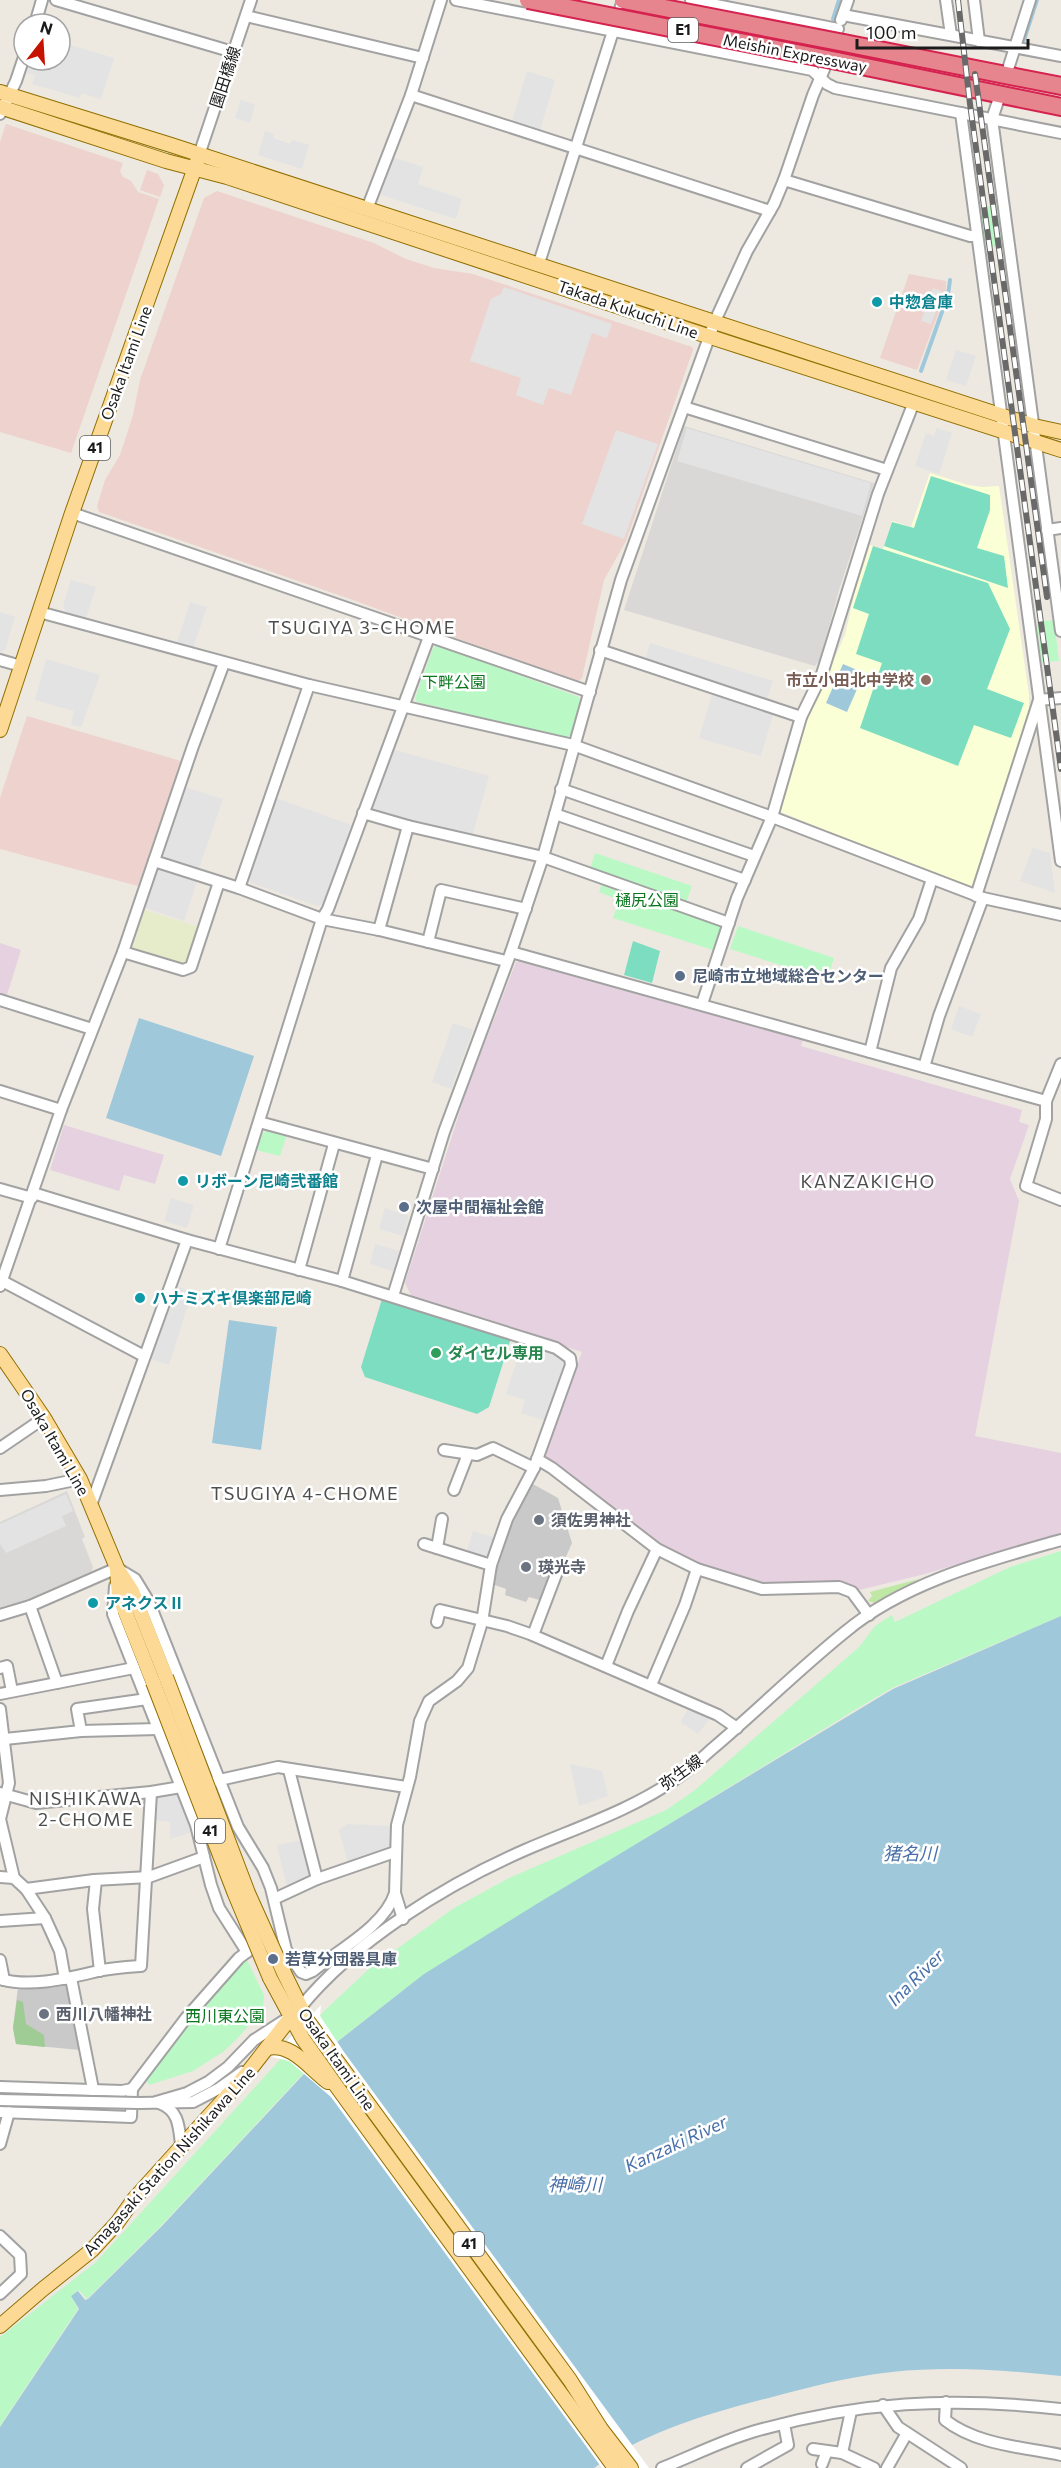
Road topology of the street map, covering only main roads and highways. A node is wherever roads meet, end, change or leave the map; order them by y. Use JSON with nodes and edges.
{"nodes":[{"id":1,"x":528,"y":0,"type":"edge"},
{"id":2,"x":623,"y":0,"type":"edge"},
{"id":3,"x":1061,"y":86,"type":"edge"},
{"id":4,"x":5,"y":93,"type":"edge"},
{"id":5,"x":1061,"y":107,"type":"edge"},
{"id":6,"x":1,"y":110,"type":"edge"},
{"id":7,"x":197,"y":161,"type":"junction"},
{"id":8,"x":1061,"y":432,"type":"edge"},
{"id":9,"x":1061,"y":450,"type":"edge"},
{"id":10,"x":0,"y":730,"type":"edge"},
{"id":11,"x":1,"y":1356,"type":"edge"},
{"id":12,"x":160,"y":1679,"type":"junction"},
{"id":13,"x":299,"y":2019,"type":"junction"},
{"id":14,"x":271,"y":2050,"type":"junction"},
{"id":15,"x":337,"y":2088,"type":"junction"},
{"id":16,"x":0,"y":2326,"type":"edge"},
{"id":17,"x":615,"y":2468,"type":"edge"},
{"id":18,"x":631,"y":2468,"type":"edge"}],
"edges":[{"from":1,"to":5,"type":"highway","name":"Meishin Expressway","number":"E1","bridge":true},
{"from":2,"to":3,"type":"highway","name":"Meishin Expressway","number":"E1","bridge":true},
{"from":4,"to":7,"type":"main road"},
{"from":6,"to":7,"type":"main road"},
{"from":7,"to":8,"type":"main road","name":"Takada Kukuchi Line"},
{"from":7,"to":9,"type":"main road","name":"Takada Kukuchi Line"},
{"from":7,"to":10,"type":"main road","name":"Osaka Itami Line","number":"41"},
{"from":11,"to":12,"type":"main road","name":"Osaka Itami Line","number":"41"},
{"from":12,"to":13,"type":"main road","name":"Osaka Itami Line","number":"41","bridge":true},
{"from":12,"to":13,"type":"main road","name":"Osaka Itami Line","number":"41","bridge":true},
{"from":13,"to":14,"type":"main road","name":"Amagasaki Station Nishikawa Line"},
{"from":13,"to":15,"type":"main road","name":"Osaka Itami Line","number":"41"},
{"from":13,"to":18,"type":"main road","name":"Osaka Itami Line","number":"41"},
{"from":14,"to":15,"type":"main road"},
{"from":14,"to":16,"type":"main road","name":"Amagasaki Station Nishikawa Line"},
{"from":15,"to":17,"type":"main road","name":"Osaka Itami Line","number":"41"}]}
